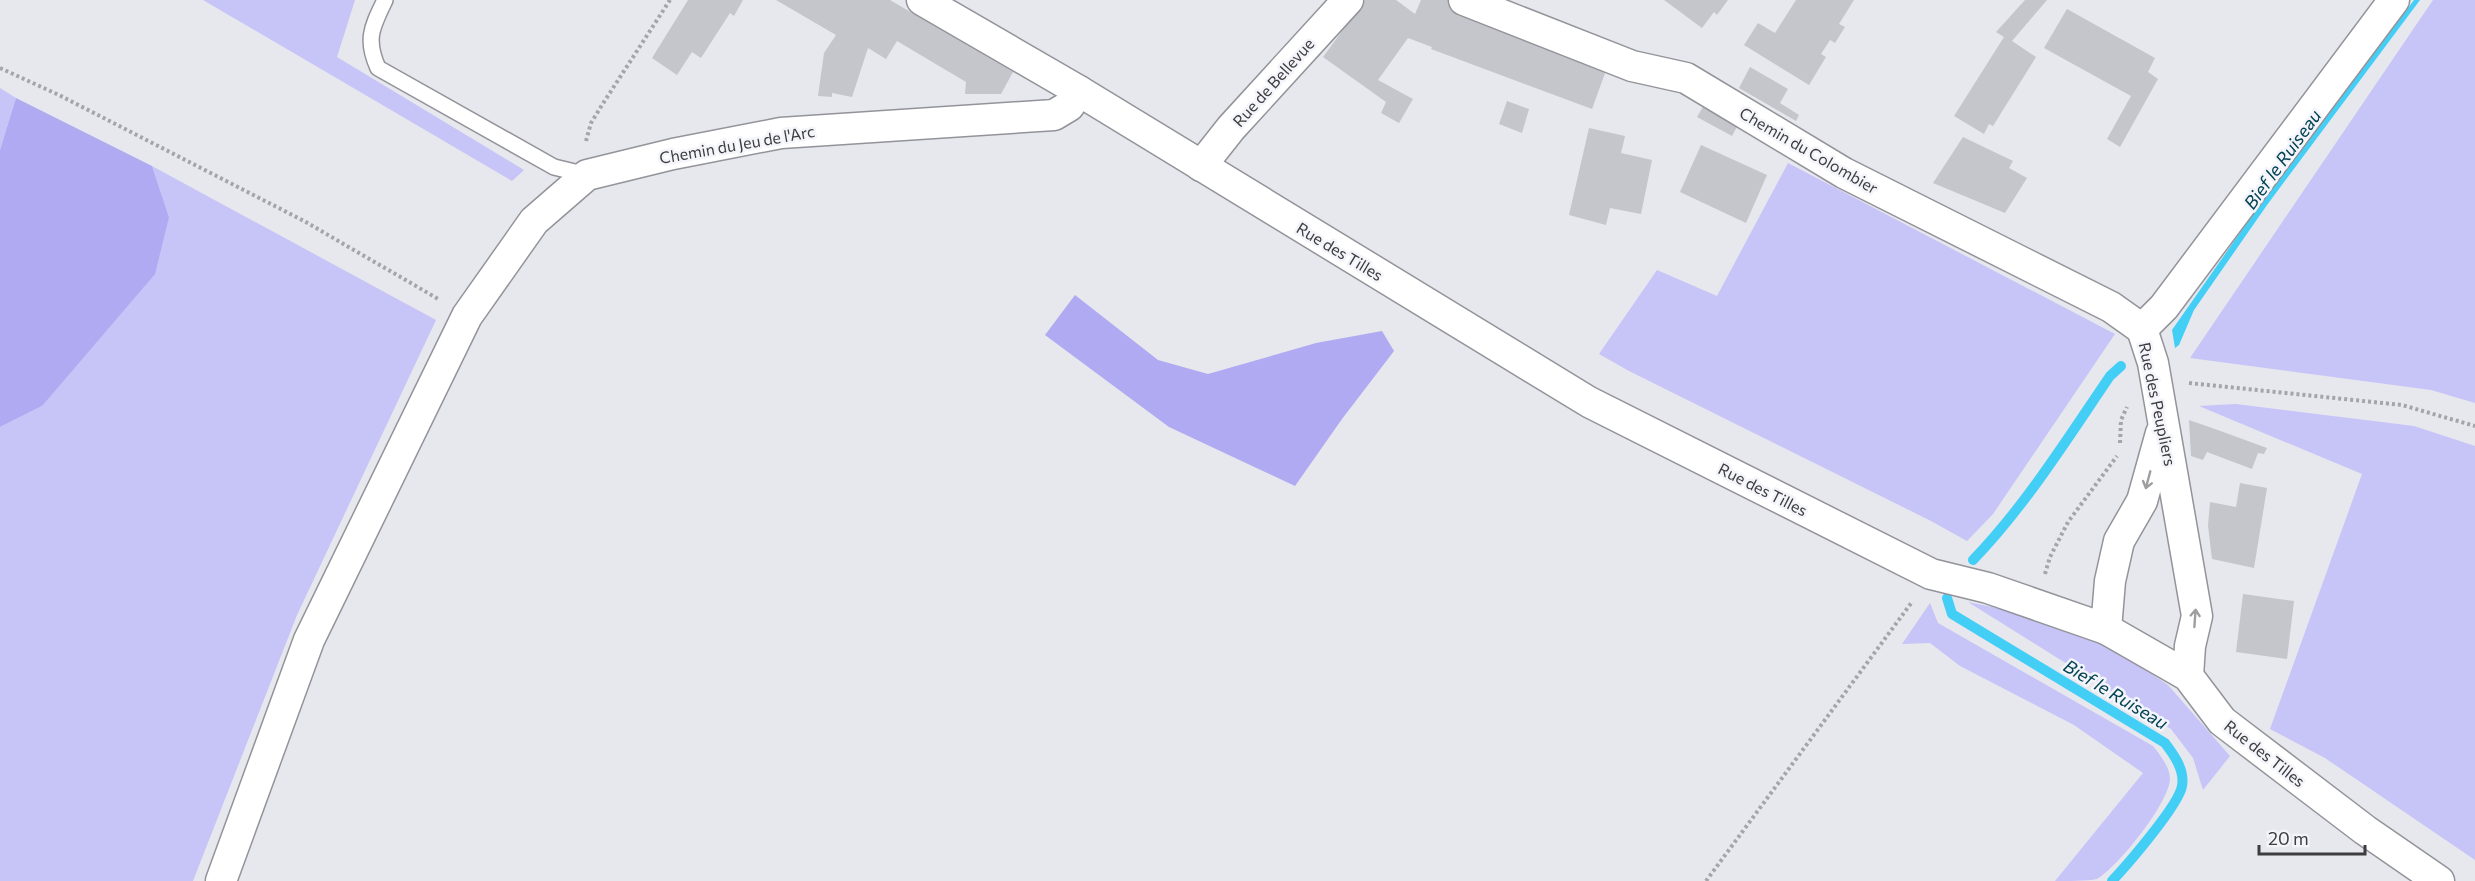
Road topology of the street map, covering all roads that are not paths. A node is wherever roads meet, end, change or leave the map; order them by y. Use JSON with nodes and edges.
{"nodes":[{"id":1,"x":386,"y":0,"type":"edge"},
{"id":2,"x":922,"y":0,"type":"edge"},
{"id":3,"x":1348,"y":0,"type":"edge"},
{"id":4,"x":1464,"y":0,"type":"edge"},
{"id":5,"x":2394,"y":0,"type":"edge"},
{"id":6,"x":1079,"y":91,"type":"junction"},
{"id":7,"x":1201,"y":166,"type":"junction"},
{"id":8,"x":587,"y":175,"type":"junction"},
{"id":9,"x":2142,"y":329,"type":"junction"},
{"id":10,"x":2164,"y":424,"type":"junction"},
{"id":11,"x":2106,"y":629,"type":"junction"},
{"id":12,"x":2188,"y":676,"type":"junction"},
{"id":13,"x":221,"y":881,"type":"edge"},
{"id":14,"x":2439,"y":881,"type":"edge"}],
"edges":[{"from":1,"to":8,"type":"lane"},
{"from":2,"to":6,"type":"street","name":"Rue des Tilles"},
{"from":3,"to":7,"type":"street","name":"Rue de Bellevue"},
{"from":4,"to":9,"type":"street","name":"Chemin du Colombier"},
{"from":5,"to":9,"type":"street","name":"Rue des Peupliers"},
{"from":6,"to":7,"type":"street","name":"Rue des Tilles"},
{"from":6,"to":8,"type":"street","name":"Chemin du Jeu de l'Arc"},
{"from":7,"to":11,"type":"street","name":"Rue des Tilles"},
{"from":8,"to":13,"type":"street"},
{"from":9,"to":10,"type":"street","name":"Rue des Peupliers"},
{"from":10,"to":11,"type":"street","one_way":true},
{"from":12,"to":10,"type":"street","name":"Rue des Peupliers","one_way":true},
{"from":11,"to":12,"type":"street","name":"Rue des Tilles"},
{"from":12,"to":14,"type":"street","name":"Rue des Tilles"}]}
